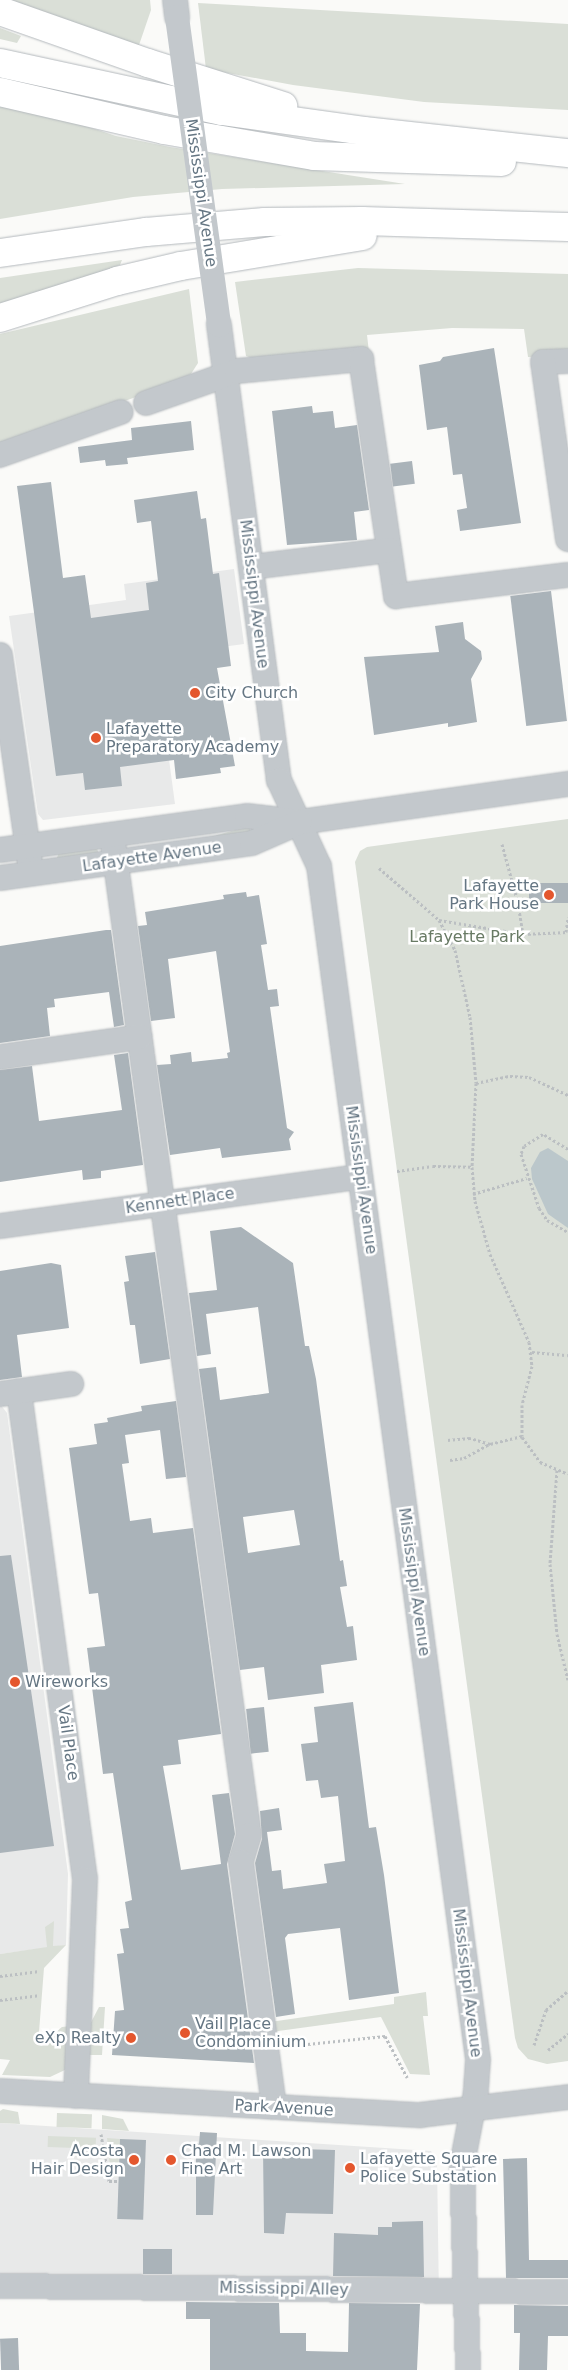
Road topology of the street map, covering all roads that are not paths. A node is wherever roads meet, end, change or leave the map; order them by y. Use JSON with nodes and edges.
{"nodes":[{"id":1,"x":176,"y":9,"type":"edge"},
{"id":2,"x":0,"y":11,"type":"edge"},
{"id":3,"x":0,"y":63,"type":"edge"},
{"id":4,"x":0,"y":92,"type":"edge"},
{"id":5,"x":364,"y":131,"type":"junction"},
{"id":6,"x":568,"y":153,"type":"edge"},
{"id":7,"x":568,"y":162,"type":"edge"},
{"id":8,"x":461,"y":223,"type":"junction"},
{"id":9,"x":568,"y":227,"type":"edge"},
{"id":10,"x":0,"y":253,"type":"edge"},
{"id":11,"x":0,"y":318,"type":"edge"},
{"id":12,"x":568,"y":361,"type":"edge"},
{"id":13,"x":225,"y":374,"type":"junction"},
{"id":14,"x":146,"y":403,"type":"dead end"},
{"id":15,"x":121,"y":412,"type":"dead end"},
{"id":16,"x":0,"y":455,"type":"edge"},
{"id":17,"x":568,"y":539,"type":"edge"},
{"id":18,"x":389,"y":550,"type":"junction"},
{"id":19,"x":251,"y":567,"type":"junction"},
{"id":20,"x":568,"y":575,"type":"edge"},
{"id":21,"x":0,"y":662,"type":"edge"},
{"id":22,"x":568,"y":784,"type":"edge"},
{"id":23,"x":300,"y":822,"type":"junction"},
{"id":24,"x":112,"y":835,"type":"junction"},
{"id":25,"x":28,"y":846,"type":"junction"},
{"id":26,"x":0,"y":850,"type":"edge"},
{"id":27,"x":115,"y":862,"type":"junction"},
{"id":28,"x":32,"y":874,"type":"junction"},
{"id":29,"x":0,"y":878,"type":"edge"},
{"id":30,"x":140,"y":1037,"type":"junction"},
{"id":31,"x":0,"y":1057,"type":"edge"},
{"id":32,"x":360,"y":1177,"type":"junction"},
{"id":33,"x":163,"y":1204,"type":"junction"},
{"id":34,"x":0,"y":1226,"type":"edge"},
{"id":35,"x":71,"y":1384,"type":"dead end"},
{"id":36,"x":9,"y":1392,"type":"edge"},
{"id":37,"x":0,"y":2091,"type":"edge"},
{"id":38,"x":76,"y":2096,"type":"junction"},
{"id":39,"x":568,"y":2097,"type":"edge"},
{"id":40,"x":274,"y":2107,"type":"junction"},
{"id":41,"x":472,"y":2109,"type":"junction"},
{"id":42,"x":0,"y":2286,"type":"edge"},
{"id":43,"x":466,"y":2291,"type":"junction"},
{"id":44,"x":568,"y":2292,"type":"edge"},
{"id":45,"x":468,"y":2370,"type":"edge"}],
"edges":[{"from":1,"to":13,"type":"street","name":"Mississippi Avenue","bridge":true},
{"from":2,"to":5,"type":"highway"},
{"from":3,"to":5,"type":"highway"},
{"from":4,"to":7,"type":"highway"},
{"from":5,"to":6,"type":"highway"},
{"from":8,"to":9,"type":"highway"},
{"from":8,"to":10,"type":"highway"},
{"from":8,"to":11,"type":"highway"},
{"from":12,"to":17,"type":"street"},
{"from":13,"to":14,"type":"street"},
{"from":13,"to":18,"type":"street"},
{"from":13,"to":19,"type":"street","name":"Mississippi Avenue"},
{"from":15,"to":16,"type":"street"},
{"from":18,"to":19,"type":"street"},
{"from":18,"to":20,"type":"street"},
{"from":19,"to":23,"type":"street","name":"Mississippi Avenue"},
{"from":21,"to":25,"type":"street"},
{"from":22,"to":23,"type":"street","name":"Lafayette Avenue"},
{"from":23,"to":24,"type":"street","name":"Lafayette Avenue"},
{"from":23,"to":27,"type":"street","name":"Lafayette Avenue"},
{"from":23,"to":32,"type":"street","name":"Mississippi Avenue"},
{"from":24,"to":25,"type":"street","name":"Lafayette Avenue"},
{"from":24,"to":27,"type":"street"},
{"from":25,"to":26,"type":"street","name":"Lafayette Avenue"},
{"from":25,"to":28,"type":"street"},
{"from":27,"to":28,"type":"street","name":"Lafayette Avenue"},
{"from":27,"to":30,"type":"street"},
{"from":28,"to":29,"type":"street","name":"Lafayette Avenue"},
{"from":30,"to":31,"type":"street"},
{"from":30,"to":33,"type":"street"},
{"from":32,"to":33,"type":"street","name":"Kennett Place"},
{"from":32,"to":41,"type":"street","name":"Mississippi Avenue"},
{"from":33,"to":34,"type":"street","name":"Kennett Place"},
{"from":33,"to":40,"type":"street"},
{"from":35,"to":36,"type":"street"},
{"from":36,"to":38,"type":"street","name":"Vail Place"},
{"from":37,"to":38,"type":"street","name":"Park Avenue"},
{"from":38,"to":40,"type":"street","name":"Park Avenue"},
{"from":39,"to":41,"type":"street","name":"Park Avenue"},
{"from":40,"to":41,"type":"street","name":"Park Avenue"},
{"from":41,"to":43,"type":"street","name":"Mississippi Avenue"},
{"from":42,"to":43,"type":"street","name":"Mississippi Alley"},
{"from":43,"to":44,"type":"street","name":"Mississippi Alley"},
{"from":43,"to":45,"type":"street","name":"Mississippi Avenue"}]}
